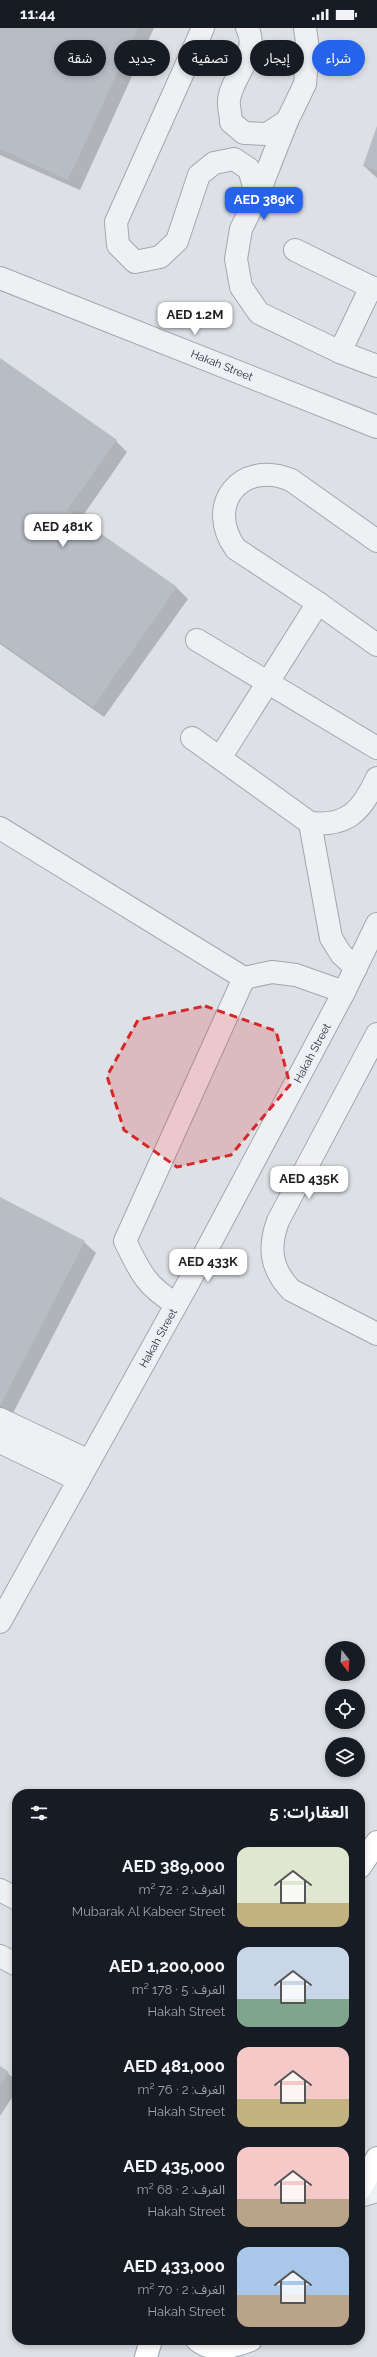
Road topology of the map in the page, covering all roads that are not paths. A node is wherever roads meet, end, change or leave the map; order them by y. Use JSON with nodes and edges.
{"nodes":[{"id":1,"x":203,"y":28,"type":"edge"},
{"id":2,"x":247,"y":28,"type":"edge"},
{"id":3,"x":305,"y":28,"type":"edge"},
{"id":4,"x":287,"y":121,"type":"junction"},
{"id":5,"x":257,"y":197,"type":"junction"},
{"id":6,"x":295,"y":250,"type":"dead end"},
{"id":7,"x":0,"y":278,"type":"edge"},
{"id":8,"x":374,"y":288,"type":"edge"},
{"id":9,"x":340,"y":352,"type":"junction"},
{"id":10,"x":377,"y":366,"type":"edge"},
{"id":11,"x":377,"y":427,"type":"edge"},
{"id":12,"x":377,"y":541,"type":"edge"},
{"id":13,"x":318,"y":603,"type":"junction"},
{"id":14,"x":197,"y":640,"type":"dead end"},
{"id":15,"x":377,"y":645,"type":"edge"},
{"id":16,"x":268,"y":682,"type":"junction"},
{"id":17,"x":192,"y":738,"type":"dead end"},
{"id":18,"x":377,"y":748,"type":"edge"},
{"id":19,"x":220,"y":758,"type":"junction"},
{"id":20,"x":377,"y":778,"type":"edge"},
{"id":21,"x":310,"y":823,"type":"junction"},
{"id":22,"x":0,"y":828,"type":"edge"},
{"id":23,"x":376,"y":928,"type":"edge"},
{"id":24,"x":356,"y":968,"type":"junction"},
{"id":25,"x":244,"y":978,"type":"junction"},
{"id":26,"x":344,"y":992,"type":"junction"},
{"id":27,"x":377,"y":1034,"type":"edge"},
{"id":28,"x":176,"y":1304,"type":"junction"},
{"id":29,"x":377,"y":1334,"type":"edge"},
{"id":30,"x":0,"y":1419,"type":"edge"},
{"id":31,"x":0,"y":1442,"type":"edge"},
{"id":32,"x":89,"y":1461,"type":"junction"},
{"id":33,"x":79,"y":1480,"type":"junction"},
{"id":34,"x":0,"y":1622,"type":"edge"},
{"id":35,"x":377,"y":1842,"type":"edge"},
{"id":36,"x":365,"y":1860,"type":"edge"},
{"id":37,"x":377,"y":1870,"type":"edge"},
{"id":38,"x":365,"y":1874,"type":"edge"},
{"id":39,"x":0,"y":1890,"type":"edge"},
{"id":40,"x":12,"y":1896,"type":"edge"},
{"id":41,"x":0,"y":1956,"type":"edge"},
{"id":42,"x":12,"y":1962,"type":"edge"},
{"id":43,"x":377,"y":2158,"type":"edge"},
{"id":44,"x":365,"y":2180,"type":"edge"},
{"id":45,"x":377,"y":2191,"type":"edge"},
{"id":46,"x":365,"y":2195,"type":"edge"},
{"id":47,"x":150,"y":2345,"type":"edge"},
{"id":48,"x":203,"y":2345,"type":"edge"},
{"id":49,"x":234,"y":2345,"type":"edge"},
{"id":50,"x":261,"y":2345,"type":"edge"},
{"id":51,"x":146,"y":2357,"type":"edge"},
{"id":52,"x":254,"y":2357,"type":"edge"}],
"edges":[{"from":1,"to":5,"type":"street"},
{"from":2,"to":4,"type":"street"},
{"from":3,"to":4,"type":"street"},
{"from":4,"to":5,"type":"street"},
{"from":5,"to":9,"type":"street"},
{"from":6,"to":8,"type":"street"},
{"from":7,"to":11,"type":"street","name":"Hakah Street"},
{"from":8,"to":9,"type":"street"},
{"from":9,"to":10,"type":"street"},
{"from":12,"to":13,"type":"street"},
{"from":13,"to":15,"type":"street"},
{"from":13,"to":16,"type":"street"},
{"from":14,"to":16,"type":"street"},
{"from":16,"to":18,"type":"street"},
{"from":16,"to":19,"type":"street"},
{"from":17,"to":19,"type":"street"},
{"from":19,"to":21,"type":"street"},
{"from":20,"to":21,"type":"street"},
{"from":21,"to":24,"type":"street"},
{"from":22,"to":25,"type":"street"},
{"from":23,"to":24,"type":"street","name":"Hakah Street"},
{"from":24,"to":26,"type":"street","name":"Hakah Street"},
{"from":25,"to":26,"type":"street"},
{"from":25,"to":28,"type":"street"},
{"from":26,"to":28,"type":"street","name":"Hakah Street"},
{"from":27,"to":29,"type":"street"},
{"from":28,"to":32,"type":"street","name":"Hakah Street"},
{"from":30,"to":32,"type":"street"},
{"from":31,"to":33,"type":"street"},
{"from":32,"to":33,"type":"street","name":"Hakah Street"},
{"from":33,"to":34,"type":"street","name":"Hakah Street"},
{"from":35,"to":36,"type":"main road"},
{"from":37,"to":38,"type":"main road"},
{"from":39,"to":40,"type":"street"},
{"from":41,"to":42,"type":"street"},
{"from":43,"to":44,"type":"main road"},
{"from":45,"to":46,"type":"street"},
{"from":47,"to":51,"type":"main road"},
{"from":48,"to":49,"type":"main road"},
{"from":50,"to":52,"type":"main road"}]}
